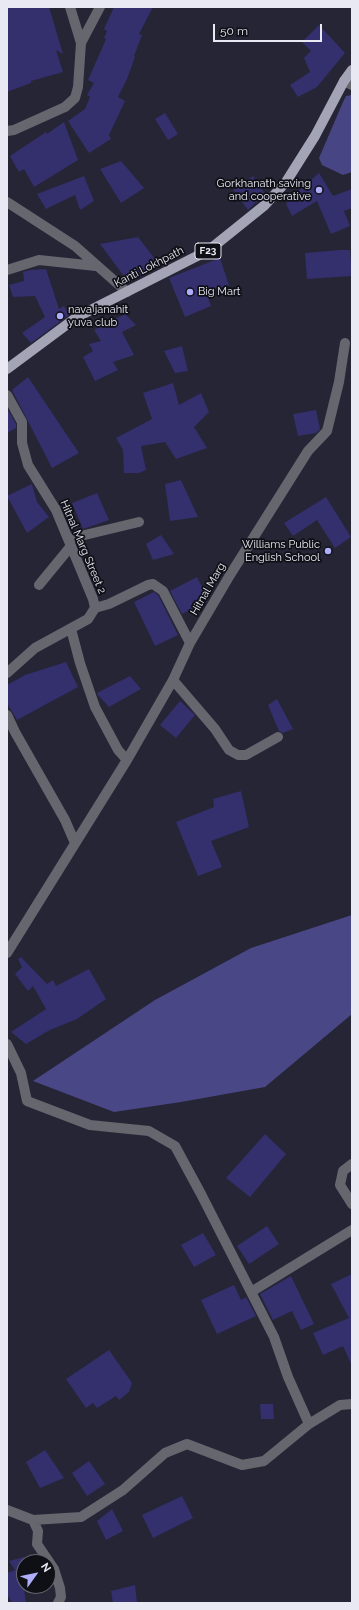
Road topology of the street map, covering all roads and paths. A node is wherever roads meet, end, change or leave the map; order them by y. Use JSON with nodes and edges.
{"nodes":[{"id":1,"x":70,"y":7,"type":"edge"},
{"id":2,"x":100,"y":7,"type":"edge"},
{"id":3,"x":81,"y":43,"type":"junction"},
{"id":4,"x":352,"y":70,"type":"edge"},
{"id":5,"x":348,"y":83,"type":"edge"},
{"id":6,"x":10,"y":130,"type":"edge"},
{"id":7,"x":7,"y":139,"type":"edge"},
{"id":8,"x":7,"y":202,"type":"edge"},
{"id":9,"x":96,"y":266,"type":"junction"},
{"id":10,"x":7,"y":270,"type":"edge"},
{"id":11,"x":127,"y":292,"type":"junction"},
{"id":12,"x":345,"y":343,"type":"dead end"},
{"id":13,"x":7,"y":369,"type":"edge"},
{"id":14,"x":7,"y":395,"type":"edge"},
{"id":15,"x":140,"y":522,"type":"dead end"},
{"id":16,"x":70,"y":543,"type":"junction"},
{"id":17,"x":39,"y":586,"type":"dead end"},
{"id":18,"x":95,"y":608,"type":"junction"},
{"id":19,"x":71,"y":629,"type":"junction"},
{"id":20,"x":190,"y":643,"type":"junction"},
{"id":21,"x":7,"y":673,"type":"edge"},
{"id":22,"x":174,"y":680,"type":"junction"},
{"id":23,"x":7,"y":715,"type":"edge"},
{"id":24,"x":278,"y":737,"type":"dead end"},
{"id":25,"x":127,"y":760,"type":"junction"},
{"id":26,"x":75,"y":844,"type":"junction"},
{"id":27,"x":7,"y":953,"type":"edge"},
{"id":28,"x":7,"y":1044,"type":"edge"},
{"id":29,"x":352,"y":1164,"type":"edge"},
{"id":30,"x":352,"y":1204,"type":"edge"},
{"id":31,"x":352,"y":1230,"type":"edge"},
{"id":32,"x":251,"y":1292,"type":"junction"},
{"id":33,"x":352,"y":1404,"type":"edge"},
{"id":34,"x":309,"y":1424,"type":"junction"},
{"id":35,"x":7,"y":1510,"type":"edge"},
{"id":36,"x":34,"y":1520,"type":"junction"},
{"id":37,"x":58,"y":1603,"type":"edge"}],
"edges":[{"from":1,"to":3,"type":"street"},
{"from":2,"to":3,"type":"street"},
{"from":3,"to":6,"type":"street"},
{"from":4,"to":5,"type":"main road","name":"Kanti Lokhpath","number":"F23"},
{"from":5,"to":11,"type":"main road","name":"Kanti Lokhpath","number":"F23"},
{"from":6,"to":7,"type":"street"},
{"from":8,"to":9,"type":"street"},
{"from":9,"to":10,"type":"street"},
{"from":9,"to":11,"type":"street"},
{"from":11,"to":13,"type":"main road","name":"Kanti Lokhpath","number":"F23"},
{"from":12,"to":20,"type":"street","name":"Hitnal Marg"},
{"from":14,"to":16,"type":"street","name":"Hitnal Marg Street 2"},
{"from":15,"to":16,"type":"street"},
{"from":16,"to":17,"type":"street"},
{"from":16,"to":18,"type":"street","name":"Hitnal Marg Street 2"},
{"from":18,"to":19,"type":"street","name":"Hitnal Marg Street 2"},
{"from":18,"to":20,"type":"street"},
{"from":19,"to":21,"type":"street","name":"Hitnal Marg Street 2"},
{"from":19,"to":25,"type":"street"},
{"from":20,"to":22,"type":"street","name":"Hitnal Marg"},
{"from":22,"to":24,"type":"street"},
{"from":22,"to":25,"type":"street","name":"Hitnal Marg"},
{"from":23,"to":26,"type":"street"},
{"from":25,"to":26,"type":"street","name":"Hitnal Marg"},
{"from":26,"to":27,"type":"street","name":"Hitnal Marg"},
{"from":28,"to":32,"type":"street"},
{"from":29,"to":30,"type":"street"},
{"from":31,"to":32,"type":"street"},
{"from":32,"to":34,"type":"street"},
{"from":33,"to":34,"type":"street"},
{"from":34,"to":36,"type":"street"},
{"from":35,"to":36,"type":"street"},
{"from":36,"to":37,"type":"street"}]}
